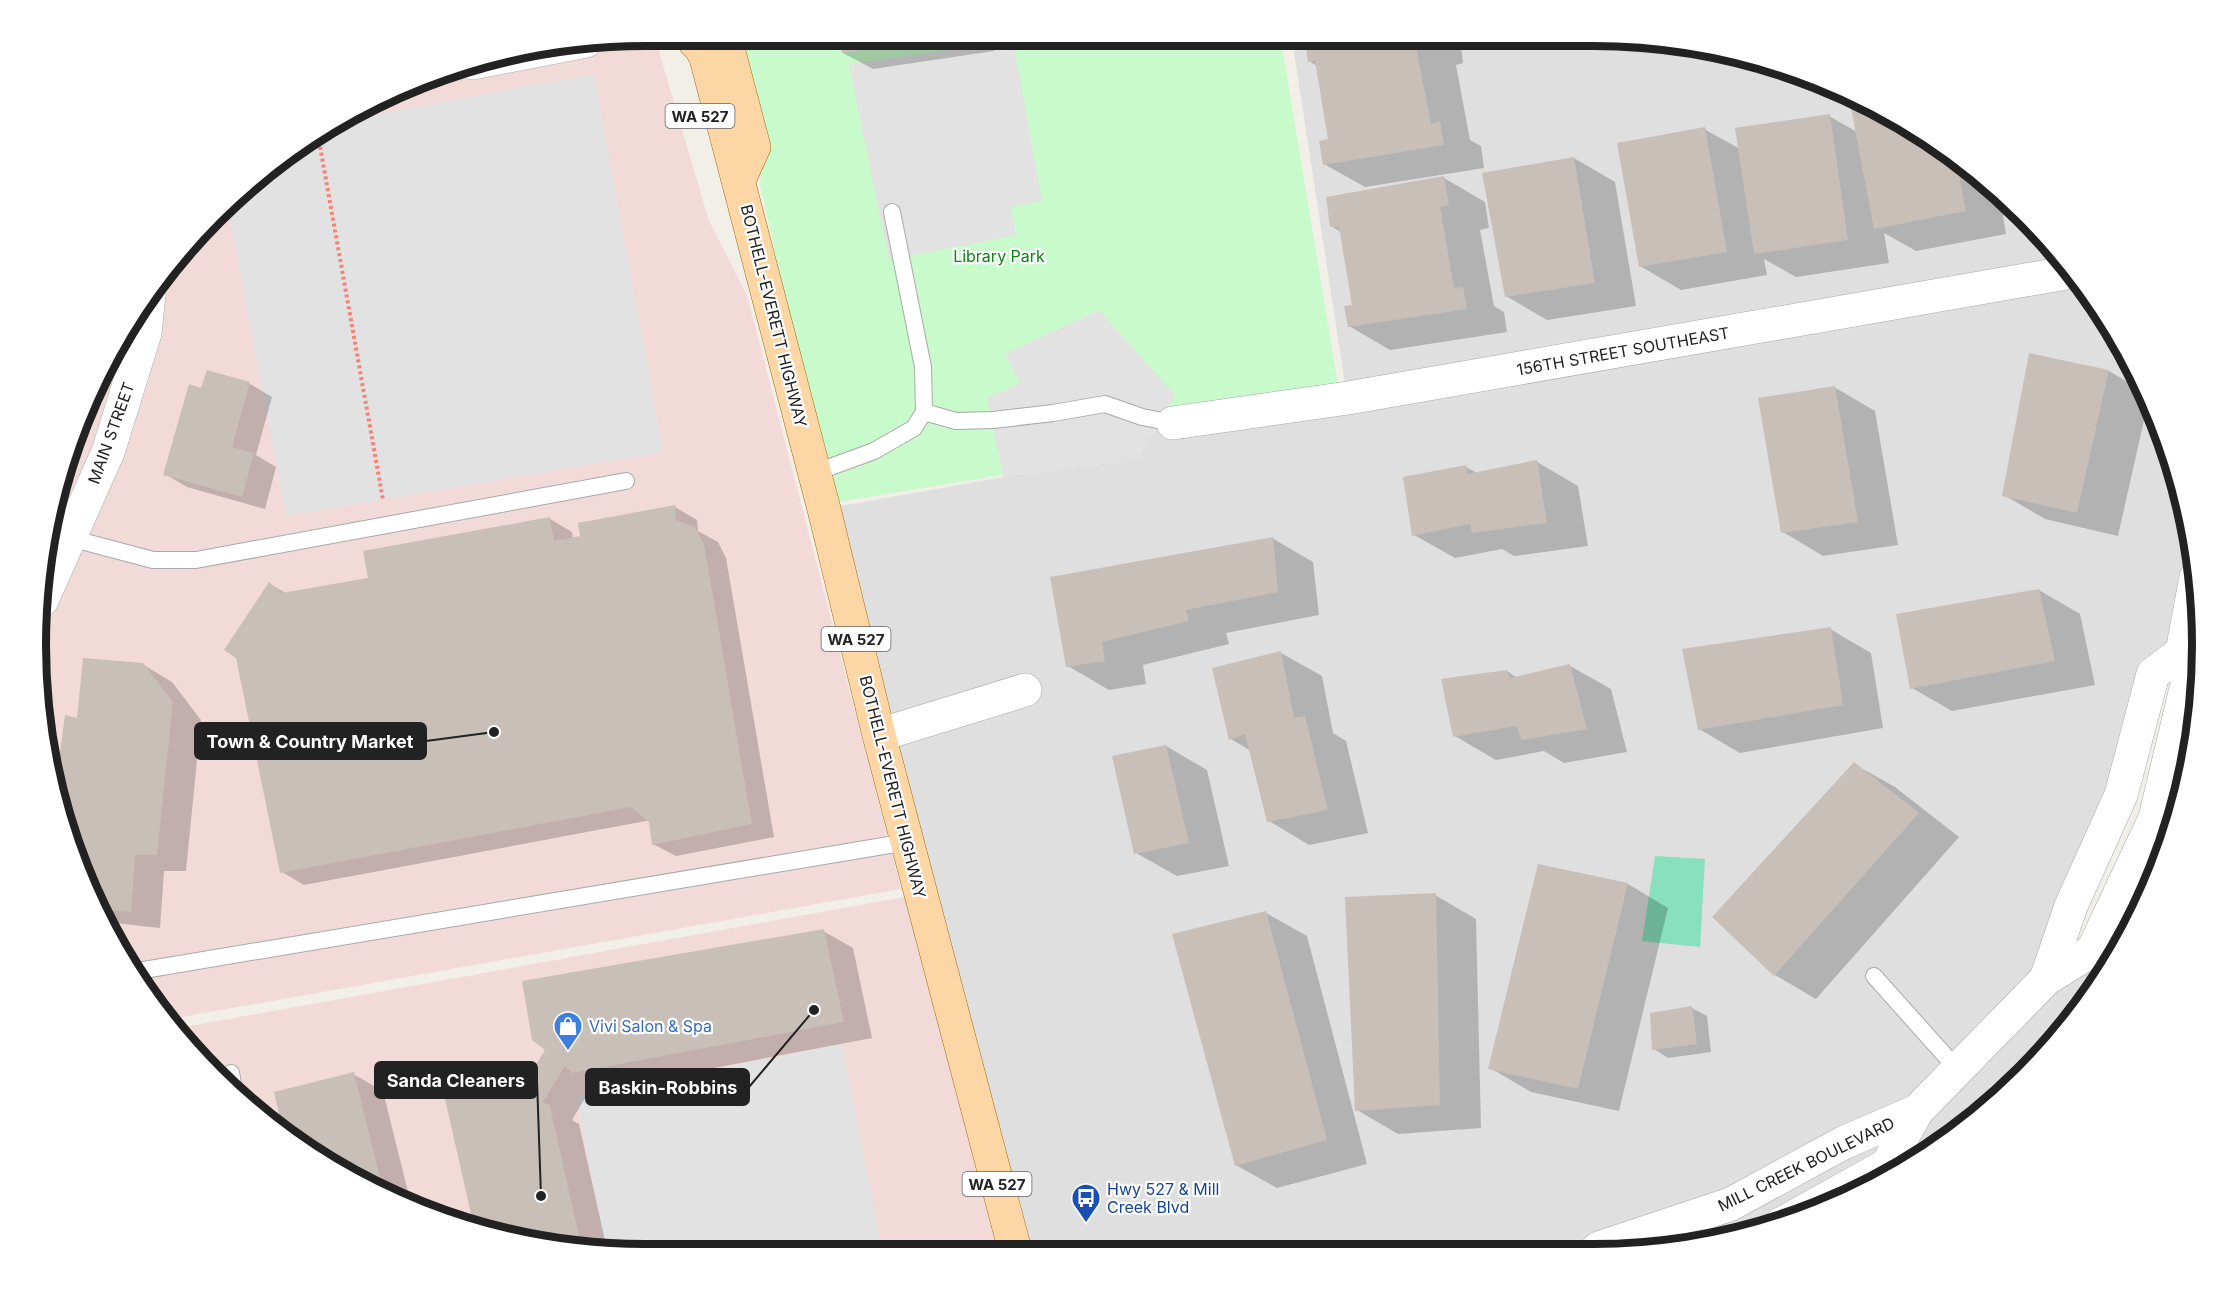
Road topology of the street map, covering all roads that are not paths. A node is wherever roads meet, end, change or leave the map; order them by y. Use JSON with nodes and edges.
{"nodes":[{"id":1,"x":680,"y":46,"type":"edge"},
{"id":2,"x":699,"y":46,"type":"edge"},
{"id":3,"x":727,"y":46,"type":"edge"},
{"id":4,"x":739,"y":180,"type":"junction"},
{"id":5,"x":892,"y":212,"type":"dead end"},
{"id":6,"x":2063,"y":274,"type":"edge"},
{"id":7,"x":147,"y":313,"type":"edge"},
{"id":8,"x":924,"y":412,"type":"junction"},
{"id":9,"x":1173,"y":423,"type":"joint"},
{"id":10,"x":814,"y":473,"type":"junction"},
{"id":11,"x":626,"y":481,"type":"dead end"},
{"id":12,"x":70,"y":538,"type":"junction"},
{"id":13,"x":51,"y":581,"type":"edge"},
{"id":14,"x":2191,"y":605,"type":"edge"},
{"id":15,"x":1025,"y":690,"type":"dead end"},
{"id":16,"x":879,"y":735,"type":"junction"},
{"id":17,"x":907,"y":842,"type":"junction"},
{"id":18,"x":142,"y":970,"type":"edge"},
{"id":19,"x":1874,"y":976,"type":"dead end"},
{"id":20,"x":1958,"y":1070,"type":"junction"},
{"id":21,"x":231,"y":1073,"type":"dead end"},
{"id":22,"x":232,"y":1078,"type":"edge"},
{"id":23,"x":1917,"y":1111,"type":"junction"},
{"id":24,"x":1839,"y":1192,"type":"edge"},
{"id":25,"x":1013,"y":1244,"type":"edge"},
{"id":26,"x":1612,"y":1244,"type":"edge"}],
"edges":[{"from":1,"to":4,"type":"main road","number":"WA 527"},
{"from":2,"to":4,"type":"main road","name":"BOTHELL-EVERETT HIGHWAY"},
{"from":3,"to":4,"type":"main road","number":"WA 527"},
{"from":4,"to":10,"type":"main road","name":"BOTHELL-EVERETT HIGHWAY","number":"WA 527"},
{"from":5,"to":8,"type":"lane"},
{"from":6,"to":9,"type":"street","name":"156TH STREET SOUTHEAST"},
{"from":7,"to":12,"type":"street","name":"MAIN STREET"},
{"from":8,"to":9,"type":"lane"},
{"from":8,"to":10,"type":"lane"},
{"from":10,"to":16,"type":"main road","name":"BOTHELL-EVERETT HIGHWAY","number":"WA 527"},
{"from":11,"to":12,"type":"lane"},
{"from":12,"to":13,"type":"street","name":"MAIN STREET"},
{"from":14,"to":20,"type":"street","name":"MILL CREEK BOULEVARD"},
{"from":15,"to":16,"type":"street"},
{"from":16,"to":17,"type":"main road","name":"BOTHELL-EVERETT HIGHWAY","number":"WA 527"},
{"from":17,"to":18,"type":"lane"},
{"from":17,"to":25,"type":"main road","name":"BOTHELL-EVERETT HIGHWAY","number":"WA 527"},
{"from":19,"to":20,"type":"lane"},
{"from":20,"to":23,"type":"street","name":"MILL CREEK BOULEVARD"},
{"from":21,"to":22,"type":"lane"},
{"from":23,"to":24,"type":"street","name":"MILL CREEK BOULEVARD"},
{"from":23,"to":26,"type":"street","name":"MILL CREEK BOULEVARD"}]}
